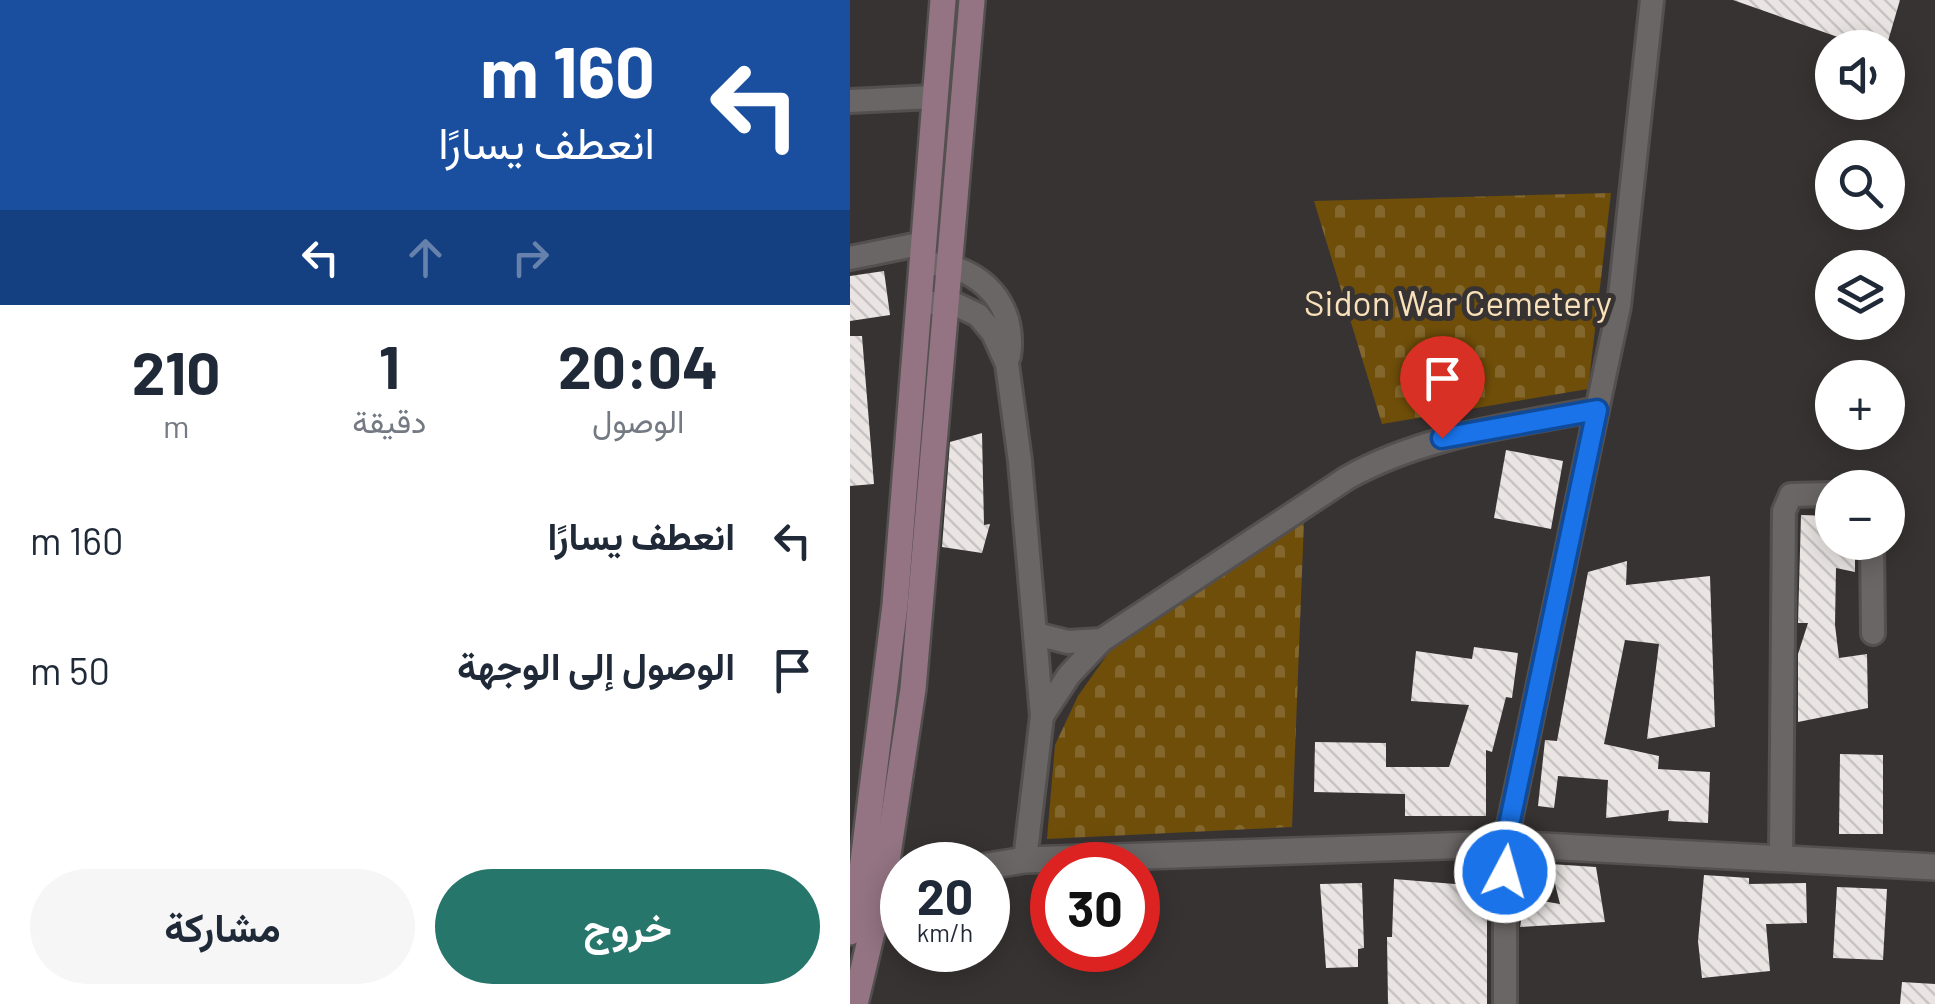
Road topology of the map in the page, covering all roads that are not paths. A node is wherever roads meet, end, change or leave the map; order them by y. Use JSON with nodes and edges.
{"nodes":[{"id":1,"x":943,"y":0,"type":"edge"},
{"id":2,"x":972,"y":0,"type":"edge"},
{"id":3,"x":1652,"y":0,"type":"edge"},
{"id":4,"x":934,"y":98,"type":"junction"},
{"id":5,"x":850,"y":101,"type":"edge"},
{"id":6,"x":924,"y":254,"type":"junction"},
{"id":7,"x":850,"y":258,"type":"edge"},
{"id":8,"x":950,"y":265,"type":"junction"},
{"id":9,"x":933,"y":303,"type":"junction"},
{"id":10,"x":1007,"y":364,"type":"junction"},
{"id":11,"x":1597,"y":410,"type":"junction"},
{"id":12,"x":1815,"y":495,"type":"edge"},
{"id":13,"x":1872,"y":560,"type":"edge"},
{"id":14,"x":1873,"y":632,"type":"dead end"},
{"id":15,"x":1036,"y":634,"type":"junction"},
{"id":16,"x":1102,"y":640,"type":"junction"},
{"id":17,"x":1042,"y":716,"type":"junction"},
{"id":18,"x":1505,"y":844,"type":"junction"},
{"id":19,"x":1781,"y":856,"type":"junction"},
{"id":20,"x":1025,"y":860,"type":"junction"},
{"id":21,"x":1010,"y":862,"type":"edge"},
{"id":22,"x":1935,"y":867,"type":"edge"},
{"id":23,"x":874,"y":884,"type":"edge"},
{"id":24,"x":850,"y":932,"type":"edge"},
{"id":25,"x":855,"y":1004,"type":"edge"},
{"id":26,"x":1505,"y":1004,"type":"edge"}],
"edges":[{"from":1,"to":4,"type":"main road"},
{"from":2,"to":8,"type":"main road"},
{"from":3,"to":11,"type":"street"},
{"from":4,"to":5,"type":"street"},
{"from":4,"to":6,"type":"main road"},
{"from":6,"to":7,"type":"street"},
{"from":6,"to":8,"type":"street"},
{"from":6,"to":9,"type":"main road"},
{"from":8,"to":9,"type":"main road"},
{"from":8,"to":10,"type":"street"},
{"from":9,"to":10,"type":"street"},
{"from":9,"to":23,"type":"main road"},
{"from":10,"to":15,"type":"street"},
{"from":11,"to":16,"type":"street"},
{"from":11,"to":18,"type":"street"},
{"from":12,"to":19,"type":"street"},
{"from":13,"to":14,"type":"street"},
{"from":15,"to":16,"type":"street"},
{"from":15,"to":17,"type":"street"},
{"from":16,"to":17,"type":"street"},
{"from":17,"to":20,"type":"street"},
{"from":18,"to":19,"type":"street"},
{"from":18,"to":20,"type":"street"},
{"from":18,"to":26,"type":"street"},
{"from":19,"to":22,"type":"street"},
{"from":20,"to":21,"type":"street"},
{"from":23,"to":24,"type":"main road"},
{"from":23,"to":25,"type":"main road"}]}
